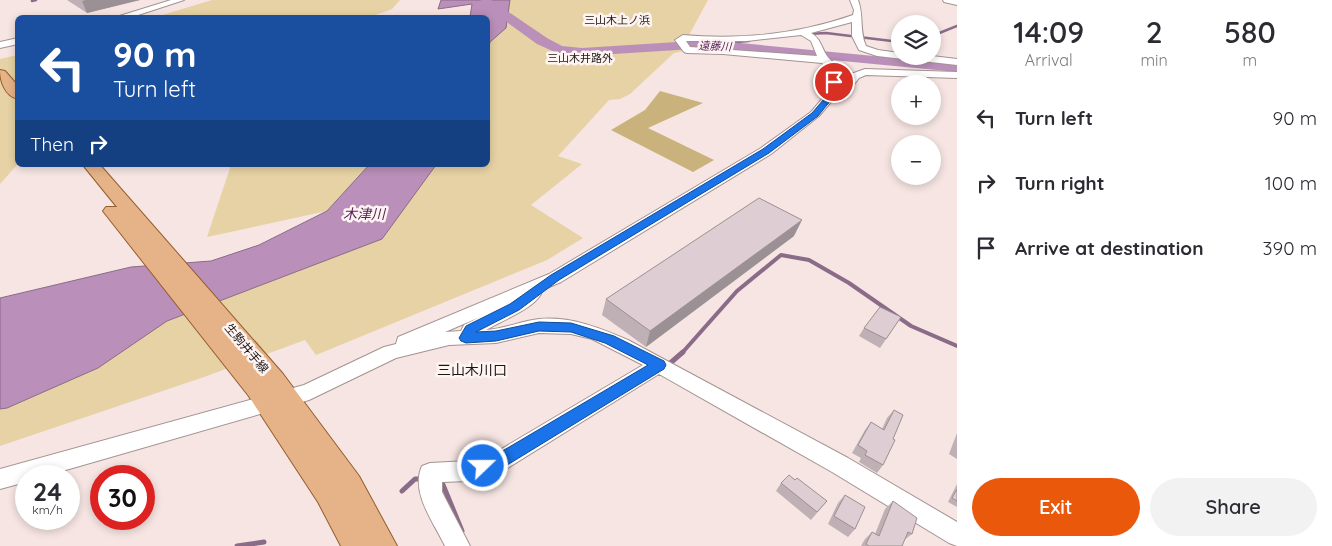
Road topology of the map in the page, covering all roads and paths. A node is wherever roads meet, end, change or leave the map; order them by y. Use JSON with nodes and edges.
{"nodes":[{"id":1,"x":180,"y":0,"type":"edge"},
{"id":2,"x":854,"y":0,"type":"edge"},
{"id":3,"x":947,"y":0,"type":"edge"},
{"id":4,"x":957,"y":2,"type":"edge"},
{"id":5,"x":128,"y":15,"type":"edge"},
{"id":6,"x":857,"y":17,"type":"junction"},
{"id":7,"x":802,"y":31,"type":"junction"},
{"id":8,"x":15,"y":36,"type":"edge"},
{"id":9,"x":0,"y":38,"type":"edge"},
{"id":10,"x":15,"y":42,"type":"edge"},
{"id":11,"x":0,"y":45,"type":"edge"},
{"id":12,"x":891,"y":54,"type":"edge"},
{"id":13,"x":0,"y":58,"type":"edge"},
{"id":14,"x":824,"y":60,"type":"junction"},
{"id":15,"x":941,"y":61,"type":"edge"},
{"id":16,"x":957,"y":62,"type":"edge"},
{"id":17,"x":0,"y":74,"type":"edge"},
{"id":18,"x":949,"y":74,"type":"edge"},
{"id":19,"x":15,"y":76,"type":"edge"},
{"id":20,"x":15,"y":92,"type":"edge"},
{"id":21,"x":827,"y":100,"type":"junction"},
{"id":22,"x":77,"y":167,"type":"edge"},
{"id":23,"x":93,"y":167,"type":"edge"},
{"id":24,"x":555,"y":278,"type":"junction"},
{"id":25,"x":466,"y":338,"type":"junction"},
{"id":26,"x":391,"y":352,"type":"junction"},
{"id":27,"x":660,"y":365,"type":"junction"},
{"id":28,"x":272,"y":393,"type":"junction"},
{"id":29,"x":0,"y":479,"type":"edge"},
{"id":30,"x":957,"y":535,"type":"edge"},
{"id":31,"x":357,"y":546,"type":"edge"},
{"id":32,"x":382,"y":546,"type":"edge"},
{"id":33,"x":458,"y":546,"type":"edge"}],
"edges":[{"from":1,"to":5,"type":"street"},
{"from":2,"to":6,"type":"street"},
{"from":3,"to":4,"type":"street"},
{"from":6,"to":7,"type":"street"},
{"from":6,"to":12,"type":"street"},
{"from":7,"to":14,"type":"street"},
{"from":7,"to":14,"type":"street"},
{"from":8,"to":9,"type":"street"},
{"from":10,"to":11,"type":"street"},
{"from":13,"to":19,"type":"main road"},
{"from":14,"to":21,"type":"street"},
{"from":15,"to":16,"type":"street"},
{"from":17,"to":20,"type":"main road"},
{"from":18,"to":21,"type":"street"},
{"from":21,"to":24,"type":"street"},
{"from":22,"to":28,"type":"main road","name":"生駒井手線"},
{"from":23,"to":28,"type":"main road","name":"生駒井手線"},
{"from":24,"to":25,"type":"street"},
{"from":24,"to":26,"type":"street"},
{"from":25,"to":26,"type":"street"},
{"from":25,"to":27,"type":"street"},
{"from":26,"to":28,"type":"street"},
{"from":27,"to":30,"type":"street"},
{"from":27,"to":33,"type":"street"},
{"from":28,"to":29,"type":"street"},
{"from":28,"to":31,"type":"main road","name":"生駒井手線"},
{"from":28,"to":32,"type":"main road","name":"生駒井手線"}]}
